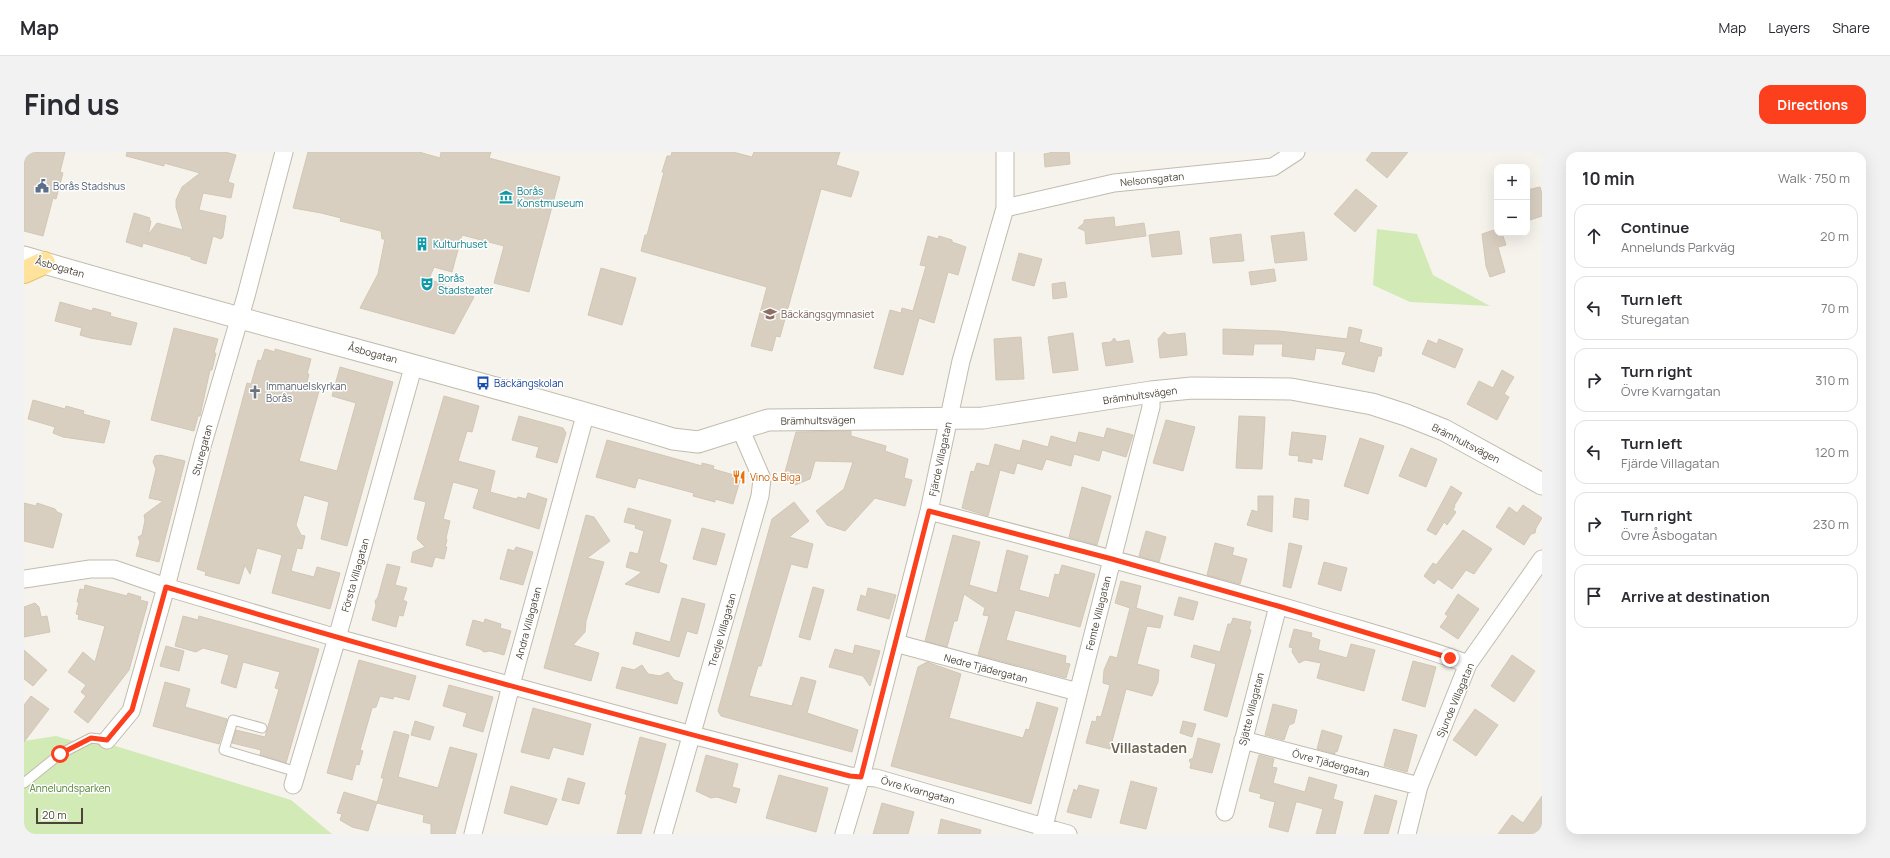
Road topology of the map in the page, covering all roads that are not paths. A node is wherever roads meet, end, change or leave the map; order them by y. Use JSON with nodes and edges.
{"nodes":[{"id":1,"x":284,"y":152,"type":"edge"},
{"id":2,"x":1005,"y":152,"type":"edge"},
{"id":3,"x":1296,"y":152,"type":"edge"},
{"id":4,"x":1005,"y":208,"type":"junction"},
{"id":5,"x":34,"y":260,"type":"edge"},
{"id":6,"x":24,"y":272,"type":"edge"},
{"id":7,"x":240,"y":318,"type":"junction"},
{"id":8,"x":414,"y":364,"type":"junction"},
{"id":9,"x":1151,"y":392,"type":"junction"},
{"id":10,"x":586,"y":412,"type":"junction"},
{"id":11,"x":949,"y":418,"type":"junction"},
{"id":12,"x":730,"y":431,"type":"junction"},
{"id":13,"x":1542,"y":484,"type":"edge"},
{"id":14,"x":929,"y":511,"type":"junction"},
{"id":15,"x":1112,"y":559,"type":"junction"},
{"id":16,"x":1542,"y":559,"type":"edge"},
{"id":17,"x":24,"y":580,"type":"edge"},
{"id":18,"x":166,"y":587,"type":"junction"},
{"id":19,"x":1278,"y":606,"type":"junction"},
{"id":20,"x":337,"y":638,"type":"junction"},
{"id":21,"x":895,"y":643,"type":"junction"},
{"id":22,"x":1468,"y":664,"type":"junction"},
{"id":23,"x":511,"y":685,"type":"junction"},
{"id":24,"x":1078,"y":692,"type":"junction"},
{"id":25,"x":262,"y":728,"type":"dead end"},
{"id":26,"x":692,"y":735,"type":"junction"},
{"id":27,"x":107,"y":740,"type":"joint"},
{"id":28,"x":1243,"y":740,"type":"junction"},
{"id":29,"x":861,"y":777,"type":"junction"},
{"id":30,"x":295,"y":778,"type":"joint"},
{"id":31,"x":24,"y":782,"type":"edge"},
{"id":32,"x":1419,"y":786,"type":"junction"},
{"id":33,"x":1225,"y":812,"type":"dead end"},
{"id":34,"x":1043,"y":831,"type":"edge"},
{"id":35,"x":473,"y":834,"type":"edge"},
{"id":36,"x":664,"y":834,"type":"edge"},
{"id":37,"x":844,"y":834,"type":"edge"},
{"id":38,"x":1068,"y":834,"type":"edge"},
{"id":39,"x":1407,"y":834,"type":"edge"}],
"edges":[{"from":1,"to":7,"type":"street","name":"Sturegatan"},
{"from":2,"to":4,"type":"street","name":"Fjärde Villagatan"},
{"from":3,"to":4,"type":"street","name":"Nelsonsgatan"},
{"from":4,"to":11,"type":"street","name":"Fjärde Villagatan"},
{"from":5,"to":6,"type":"main road"},
{"from":5,"to":7,"type":"street","name":"Åsbogatan"},
{"from":7,"to":8,"type":"street","name":"Åsbogatan"},
{"from":7,"to":18,"type":"street","name":"Sturegatan"},
{"from":8,"to":10,"type":"street","name":"Åsbogatan"},
{"from":8,"to":20,"type":"street","name":"Första Villagatan"},
{"from":9,"to":11,"type":"street","name":"Brämhultsvägen"},
{"from":9,"to":13,"type":"street","name":"Brämhultsvägen"},
{"from":9,"to":15,"type":"street","name":"Femte Villagatan"},
{"from":10,"to":12,"type":"street","name":"Åsbogatan"},
{"from":10,"to":23,"type":"street","name":"Andra Villagatan"},
{"from":11,"to":12,"type":"street","name":"Brämhultsvägen"},
{"from":11,"to":14,"type":"street","name":"Fjärde Villagatan"},
{"from":12,"to":26,"type":"street","name":"Tredje Villagatan"},
{"from":14,"to":15,"type":"street"},
{"from":14,"to":21,"type":"street","name":"Fjärde Villagatan"},
{"from":15,"to":19,"type":"street"},
{"from":15,"to":24,"type":"street","name":"Femte Villagatan"},
{"from":16,"to":22,"type":"street","name":"Sjunde Villagatan"},
{"from":17,"to":18,"type":"street","name":"Övre Kvarngatan"},
{"from":18,"to":20,"type":"street","name":"Övre Kvarngatan"},
{"from":18,"to":27,"type":"street","name":"Sturegatan"},
{"from":19,"to":22,"type":"street"},
{"from":19,"to":28,"type":"street","name":"Sjätte Villagatan"},
{"from":20,"to":23,"type":"street","name":"Övre Kvarngatan"},
{"from":20,"to":30,"type":"street","name":"Första Villagatan"},
{"from":21,"to":24,"type":"street","name":"Nedre Tjädergatan"},
{"from":21,"to":29,"type":"street","name":"Fjärde Villagatan"},
{"from":22,"to":32,"type":"street","name":"Sjunde Villagatan"},
{"from":23,"to":26,"type":"street","name":"Övre Kvarngatan"},
{"from":23,"to":35,"type":"street","name":"Andra Villagatan"},
{"from":24,"to":34,"type":"street","name":"Femte Villagatan"},
{"from":25,"to":30,"type":"lane"},
{"from":26,"to":29,"type":"street","name":"Övre Kvarngatan"},
{"from":26,"to":36,"type":"street","name":"Tredje Villagatan"},
{"from":27,"to":31,"type":"lane"},
{"from":28,"to":32,"type":"street","name":"Övre Tjädergatan"},
{"from":28,"to":33,"type":"street","name":"Sjätte Villagatan"},
{"from":29,"to":34,"type":"street","name":"Övre Kvarngatan"},
{"from":29,"to":37,"type":"street","name":"Fjärde Villagatan"},
{"from":32,"to":39,"type":"street","name":"Sjunde Villagatan"},
{"from":34,"to":38,"type":"street","name":"Övre Kvarngatan"}]}
